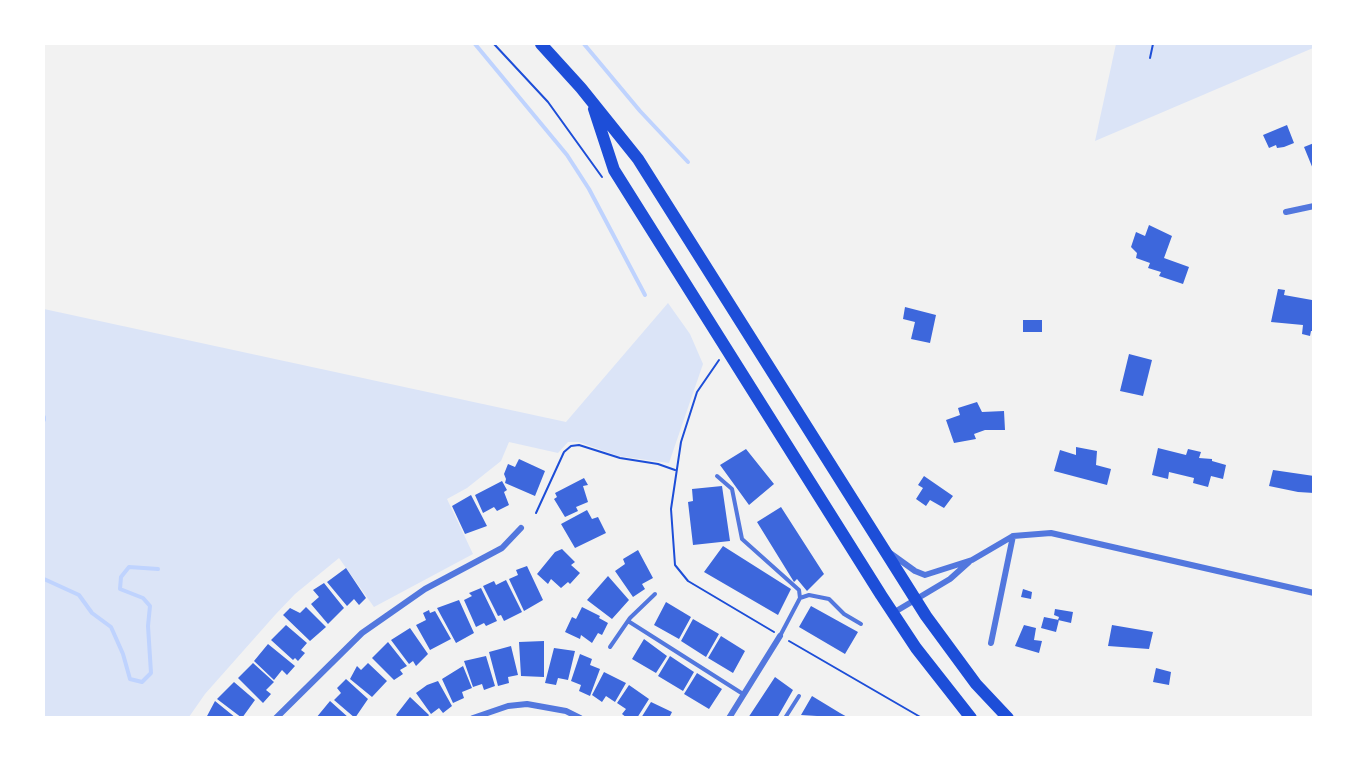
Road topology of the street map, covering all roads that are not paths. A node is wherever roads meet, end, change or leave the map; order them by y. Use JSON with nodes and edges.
{"nodes":[{"id":1,"x":541,"y":44,"type":"edge"},
{"id":2,"x":581,"y":88,"type":"junction"},
{"id":3,"x":1314,"y":206,"type":"edge"},
{"id":4,"x":1286,"y":212,"type":"dead end"},
{"id":5,"x":717,"y":476,"type":"dead end"},
{"id":6,"x":521,"y":528,"type":"dead end"},
{"id":7,"x":1014,"y":536,"type":"junction"},
{"id":8,"x":885,"y":550,"type":"junction"},
{"id":9,"x":972,"y":560,"type":"junction"},
{"id":10,"x":1314,"y":593,"type":"edge"},
{"id":11,"x":656,"y":594,"type":"dead end"},
{"id":12,"x":800,"y":598,"type":"junction"},
{"id":13,"x":915,"y":599,"type":"junction"},
{"id":14,"x":893,"y":613,"type":"junction"},
{"id":15,"x":628,"y":621,"type":"junction"},
{"id":16,"x":861,"y":624,"type":"dead end"},
{"id":17,"x":783,"y":638,"type":"joint"},
{"id":18,"x":991,"y":643,"type":"dead end"},
{"id":19,"x":610,"y":646,"type":"dead end"},
{"id":20,"x":743,"y":694,"type":"junction"},
{"id":21,"x":799,"y":696,"type":"dead end"},
{"id":22,"x":276,"y":717,"type":"edge"},
{"id":23,"x":473,"y":717,"type":"edge"},
{"id":24,"x":580,"y":717,"type":"edge"},
{"id":25,"x":729,"y":717,"type":"edge"},
{"id":26,"x":786,"y":717,"type":"edge"},
{"id":27,"x":971,"y":717,"type":"edge"},
{"id":28,"x":1008,"y":717,"type":"edge"}],
"edges":[{"from":1,"to":2,"type":"main road"},
{"from":2,"to":8,"type":"main road"},
{"from":2,"to":14,"type":"main road"},
{"from":3,"to":4,"type":"street"},
{"from":5,"to":12,"type":"lane"},
{"from":6,"to":22,"type":"street"},
{"from":7,"to":9,"type":"street"},
{"from":7,"to":10,"type":"street"},
{"from":7,"to":18,"type":"street"},
{"from":8,"to":9,"type":"street"},
{"from":8,"to":13,"type":"main road"},
{"from":9,"to":13,"type":"street"},
{"from":11,"to":15,"type":"lane"},
{"from":12,"to":16,"type":"lane"},
{"from":12,"to":17,"type":"lane"},
{"from":13,"to":14,"type":"street"},
{"from":13,"to":28,"type":"main road"},
{"from":14,"to":27,"type":"main road"},
{"from":15,"to":19,"type":"lane"},
{"from":15,"to":20,"type":"lane"},
{"from":17,"to":20,"type":"street"},
{"from":20,"to":25,"type":"street"},
{"from":21,"to":26,"type":"lane"},
{"from":23,"to":24,"type":"street"}]}
